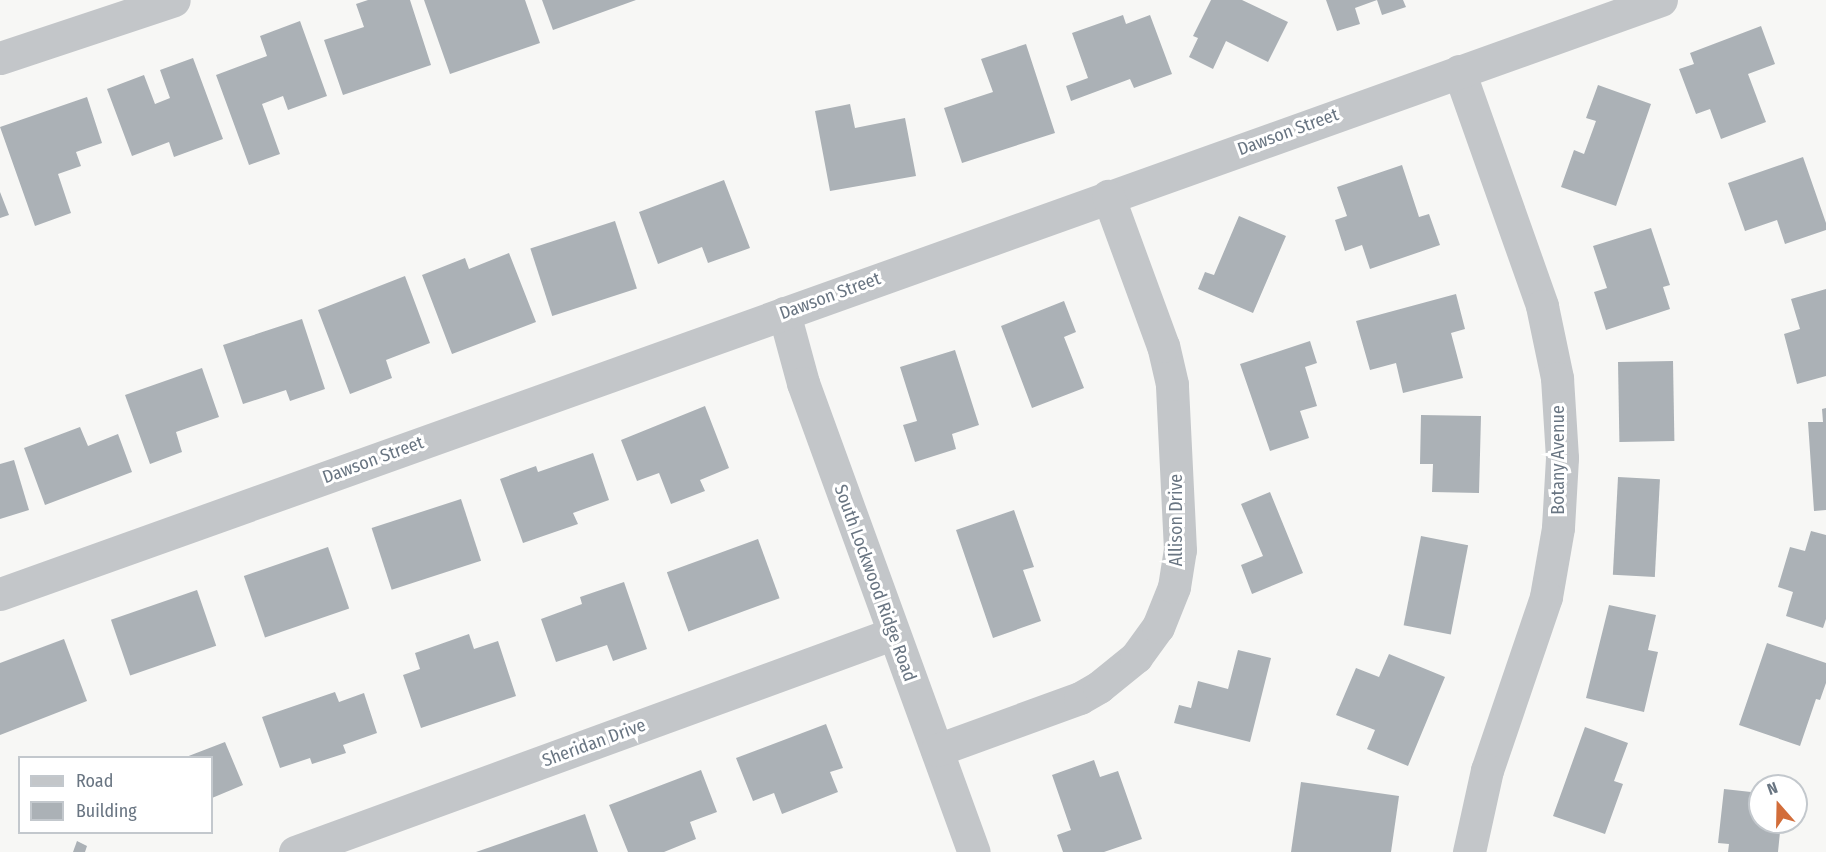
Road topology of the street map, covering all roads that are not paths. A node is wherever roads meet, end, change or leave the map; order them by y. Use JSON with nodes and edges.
{"nodes":[{"id":1,"x":174,"y":0,"type":"edge"},
{"id":2,"x":1661,"y":0,"type":"edge"},
{"id":3,"x":0,"y":58,"type":"edge"},
{"id":4,"x":1460,"y":71,"type":"junction"},
{"id":5,"x":1108,"y":196,"type":"junction"},
{"id":6,"x":784,"y":313,"type":"junction"},
{"id":7,"x":0,"y":594,"type":"edge"},
{"id":8,"x":892,"y":634,"type":"junction"},
{"id":9,"x":937,"y":750,"type":"junction"},
{"id":10,"x":295,"y":852,"type":"edge"},
{"id":11,"x":974,"y":852,"type":"edge"},
{"id":12,"x":1469,"y":852,"type":"edge"}],
"edges":[{"from":1,"to":3,"type":"street"},
{"from":2,"to":4,"type":"street","name":"Dawson Street"},
{"from":4,"to":5,"type":"street","name":"Dawson Street"},
{"from":4,"to":12,"type":"street","name":"Botany Avenue"},
{"from":5,"to":6,"type":"street","name":"Dawson Street"},
{"from":5,"to":9,"type":"street","name":"Allison Drive"},
{"from":6,"to":7,"type":"street","name":"Dawson Street"},
{"from":6,"to":8,"type":"street","name":"South Lockwood Ridge Road"},
{"from":8,"to":9,"type":"street","name":"South Lockwood Ridge Road"},
{"from":8,"to":10,"type":"street","name":"Sheridan Drive"},
{"from":9,"to":11,"type":"street","name":"South Lockwood Ridge Road"}]}
